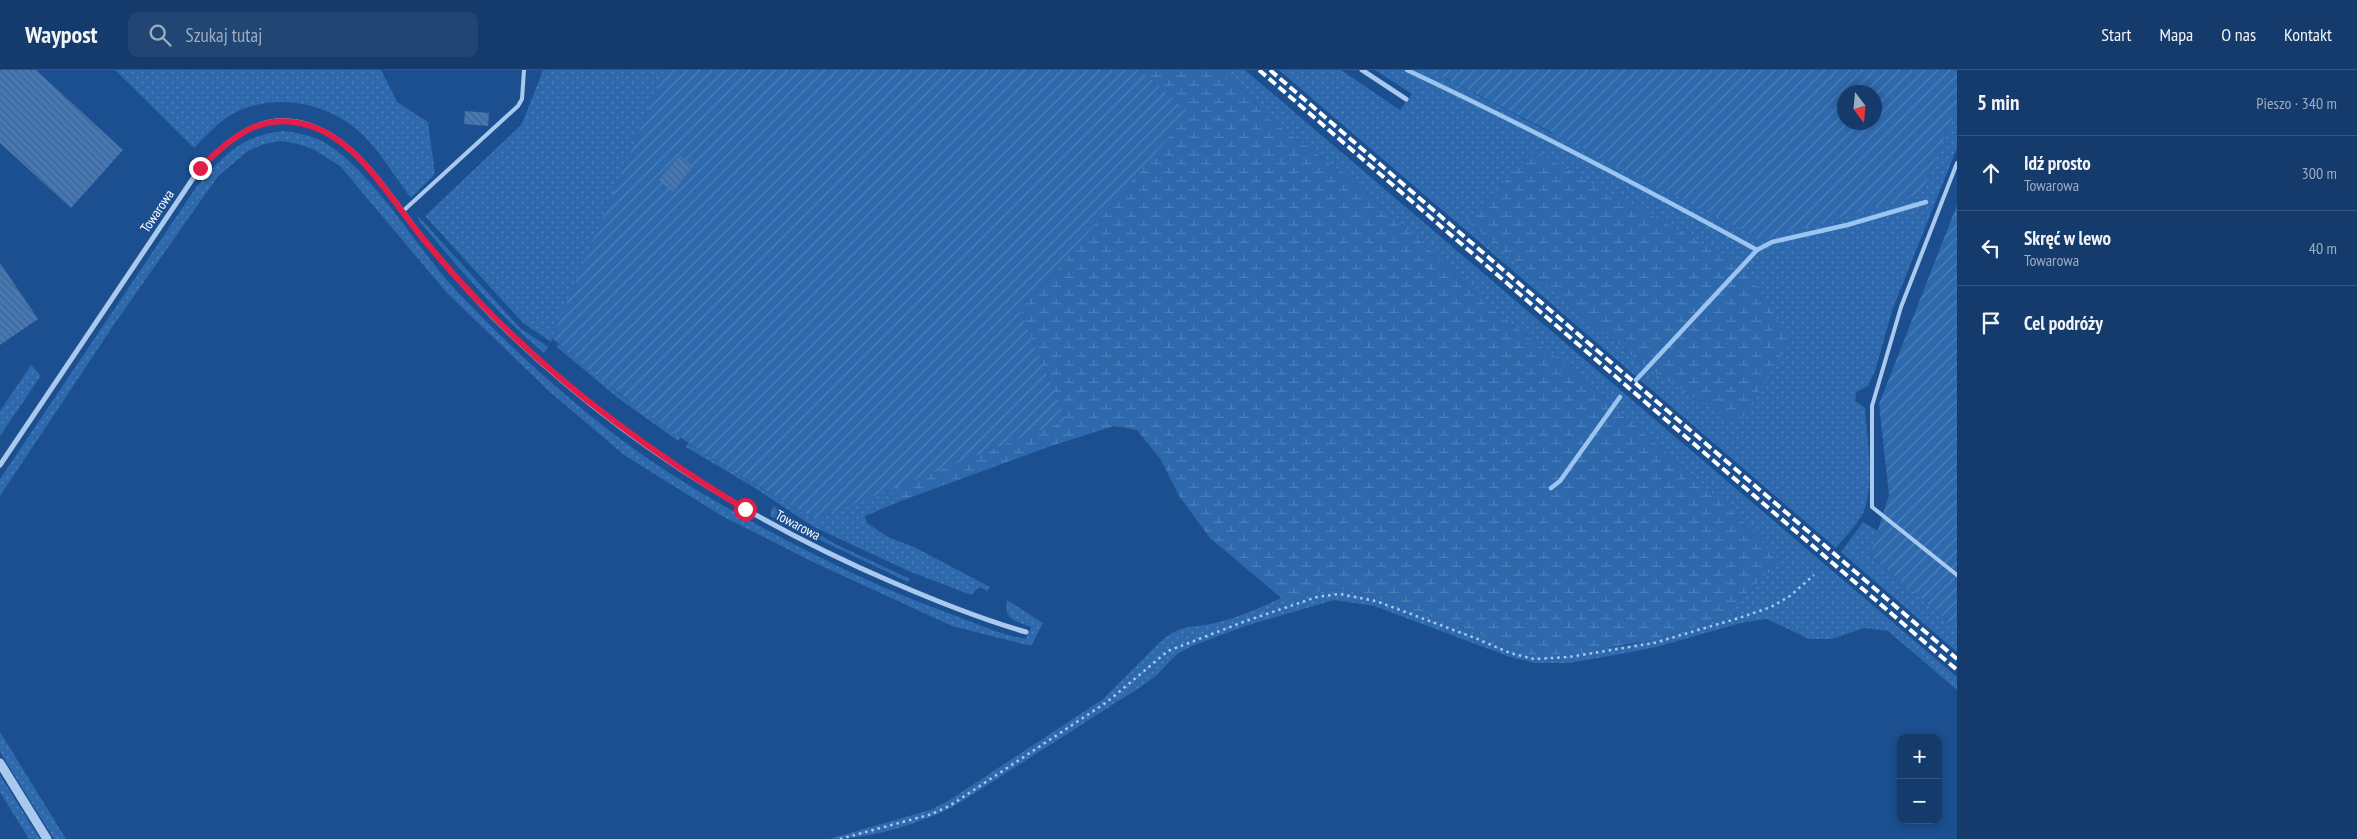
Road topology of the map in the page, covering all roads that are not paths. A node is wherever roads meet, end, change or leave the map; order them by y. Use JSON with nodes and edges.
{"nodes":[{"id":1,"x":524,"y":70,"type":"edge"},
{"id":2,"x":1362,"y":70,"type":"edge"},
{"id":3,"x":1406,"y":99,"type":"dead end"},
{"id":4,"x":1957,"y":163,"type":"edge"},
{"id":5,"x":402,"y":212,"type":"junction"},
{"id":6,"x":0,"y":465,"type":"edge"},
{"id":7,"x":1957,"y":575,"type":"edge"},
{"id":8,"x":1026,"y":632,"type":"dead end"},
{"id":9,"x":0,"y":763,"type":"edge"},
{"id":10,"x":47,"y":839,"type":"edge"}],
"edges":[{"from":1,"to":5,"type":"lane"},
{"from":2,"to":3,"type":"street"},
{"from":4,"to":7,"type":"lane"},
{"from":5,"to":6,"type":"street","name":"Towarowa"},
{"from":5,"to":8,"type":"street","name":"Towarowa"},
{"from":9,"to":10,"type":"street"}]}
